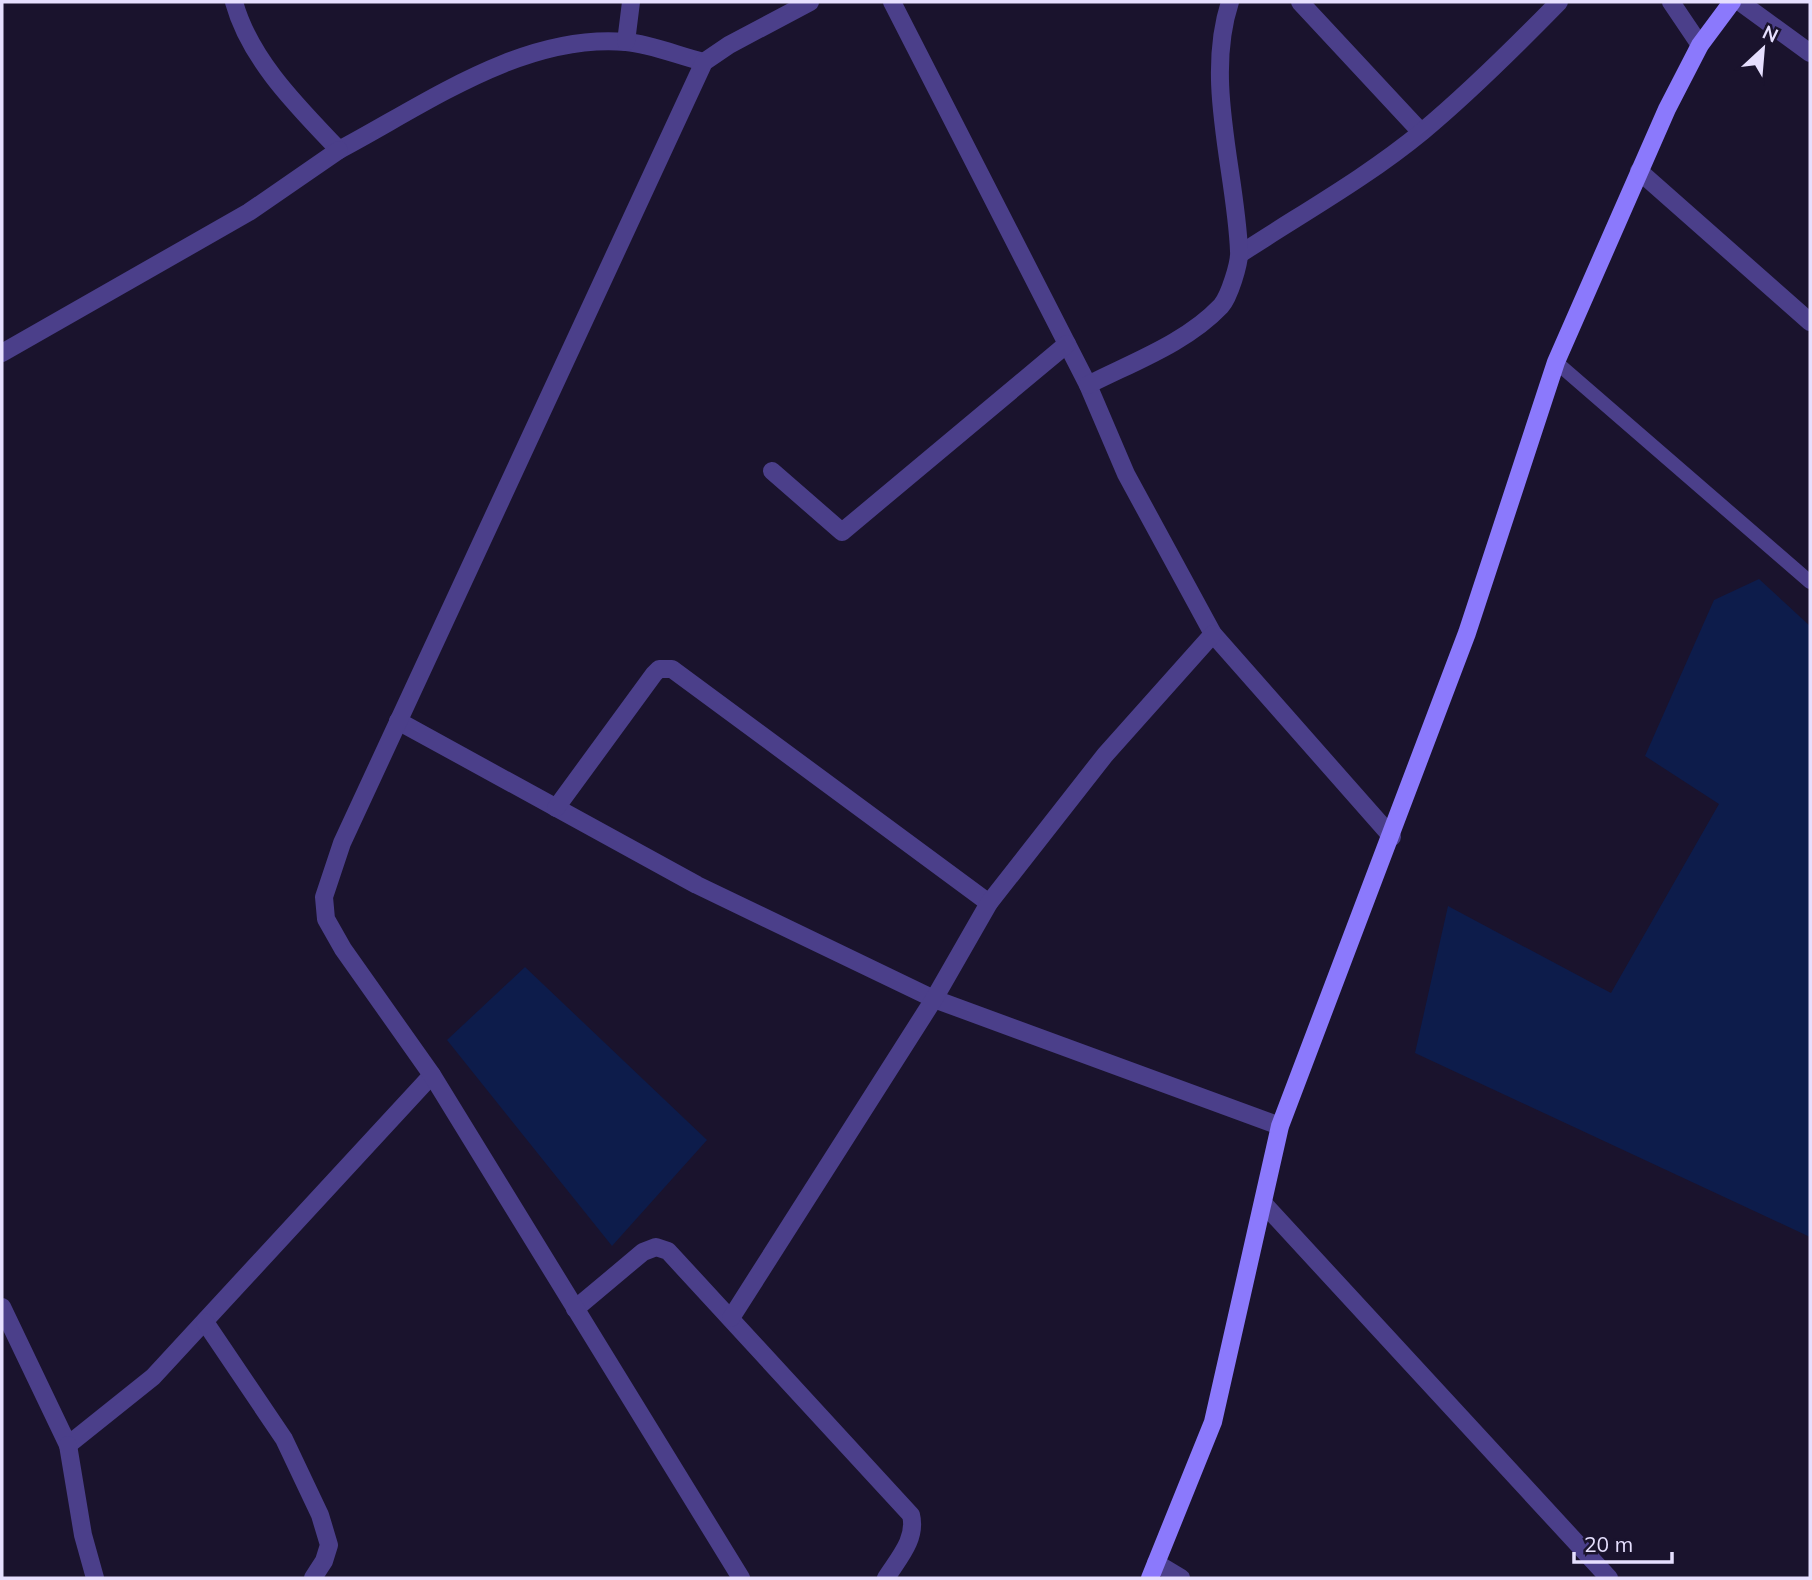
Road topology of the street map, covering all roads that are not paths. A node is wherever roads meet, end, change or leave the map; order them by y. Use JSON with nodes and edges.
{"nodes":[{"id":1,"x":233,"y":2,"type":"edge"},
{"id":2,"x":631,"y":2,"type":"edge"},
{"id":3,"x":810,"y":2,"type":"edge"},
{"id":4,"x":892,"y":2,"type":"edge"},
{"id":5,"x":1230,"y":2,"type":"edge"},
{"id":6,"x":1300,"y":2,"type":"edge"},
{"id":7,"x":1559,"y":2,"type":"edge"},
{"id":8,"x":1671,"y":2,"type":"edge"},
{"id":9,"x":1732,"y":2,"type":"edge"},
{"id":10,"x":1740,"y":2,"type":"edge"},
{"id":11,"x":626,"y":42,"type":"junction"},
{"id":12,"x":1700,"y":46,"type":"junction"},
{"id":13,"x":1810,"y":53,"type":"edge"},
{"id":14,"x":704,"y":62,"type":"junction"},
{"id":15,"x":1421,"y":132,"type":"junction"},
{"id":16,"x":339,"y":150,"type":"junction"},
{"id":17,"x":1639,"y":171,"type":"junction"},
{"id":18,"x":1240,"y":254,"type":"junction"},
{"id":19,"x":1810,"y":322,"type":"edge"},
{"id":20,"x":1067,"y":344,"type":"junction"},
{"id":21,"x":2,"y":353,"type":"edge"},
{"id":22,"x":1556,"y":362,"type":"junction"},
{"id":23,"x":1088,"y":385,"type":"junction"},
{"id":24,"x":772,"y":471,"type":"dead end"},
{"id":25,"x":1810,"y":582,"type":"edge"},
{"id":26,"x":1213,"y":634,"type":"junction"},
{"id":27,"x":398,"y":721,"type":"junction"},
{"id":28,"x":556,"y":808,"type":"junction"},
{"id":29,"x":1392,"y":837,"type":"junction"},
{"id":30,"x":989,"y":903,"type":"junction"},
{"id":31,"x":934,"y":999,"type":"junction"},
{"id":32,"x":432,"y":1075,"type":"junction"},
{"id":33,"x":1280,"y":1126,"type":"junction"},
{"id":34,"x":1264,"y":1203,"type":"junction"},
{"id":35,"x":2,"y":1307,"type":"edge"},
{"id":36,"x":575,"y":1309,"type":"junction"},
{"id":37,"x":731,"y":1318,"type":"junction"},
{"id":38,"x":205,"y":1322,"type":"junction"},
{"id":39,"x":68,"y":1445,"type":"junction"},
{"id":40,"x":1153,"y":1571,"type":"edge"},
{"id":41,"x":95,"y":1578,"type":"edge"},
{"id":42,"x":313,"y":1578,"type":"edge"},
{"id":43,"x":741,"y":1578,"type":"edge"},
{"id":44,"x":886,"y":1578,"type":"edge"},
{"id":45,"x":1181,"y":1578,"type":"edge"},
{"id":46,"x":1609,"y":1578,"type":"edge"}],
"edges":[{"from":1,"to":16,"type":"street"},
{"from":2,"to":11,"type":"street"},
{"from":3,"to":14,"type":"street"},
{"from":4,"to":20,"type":"street"},
{"from":5,"to":18,"type":"street"},
{"from":6,"to":15,"type":"street"},
{"from":7,"to":15,"type":"street"},
{"from":8,"to":12,"type":"street"},
{"from":9,"to":12,"type":"street"},
{"from":10,"to":13,"type":"street"},
{"from":11,"to":14,"type":"street"},
{"from":11,"to":16,"type":"street"},
{"from":12,"to":17,"type":"street"},
{"from":14,"to":27,"type":"street"},
{"from":15,"to":18,"type":"street"},
{"from":16,"to":21,"type":"street"},
{"from":17,"to":19,"type":"street"},
{"from":17,"to":22,"type":"street"},
{"from":18,"to":23,"type":"street"},
{"from":20,"to":23,"type":"street"},
{"from":20,"to":24,"type":"street"},
{"from":22,"to":25,"type":"lane"},
{"from":22,"to":29,"type":"street"},
{"from":23,"to":26,"type":"street"},
{"from":26,"to":29,"type":"street"},
{"from":26,"to":30,"type":"street"},
{"from":27,"to":28,"type":"street"},
{"from":27,"to":32,"type":"street"},
{"from":28,"to":30,"type":"street"},
{"from":28,"to":31,"type":"street"},
{"from":29,"to":33,"type":"street"},
{"from":30,"to":31,"type":"street"},
{"from":31,"to":33,"type":"street"},
{"from":31,"to":37,"type":"street"},
{"from":32,"to":36,"type":"street"},
{"from":32,"to":38,"type":"street"},
{"from":33,"to":34,"type":"street"},
{"from":34,"to":40,"type":"street"},
{"from":34,"to":46,"type":"street"},
{"from":35,"to":39,"type":"street"},
{"from":36,"to":37,"type":"street"},
{"from":36,"to":43,"type":"street"},
{"from":37,"to":44,"type":"street"},
{"from":38,"to":39,"type":"street"},
{"from":38,"to":42,"type":"street"},
{"from":39,"to":41,"type":"street"},
{"from":40,"to":45,"type":"street"}]}
